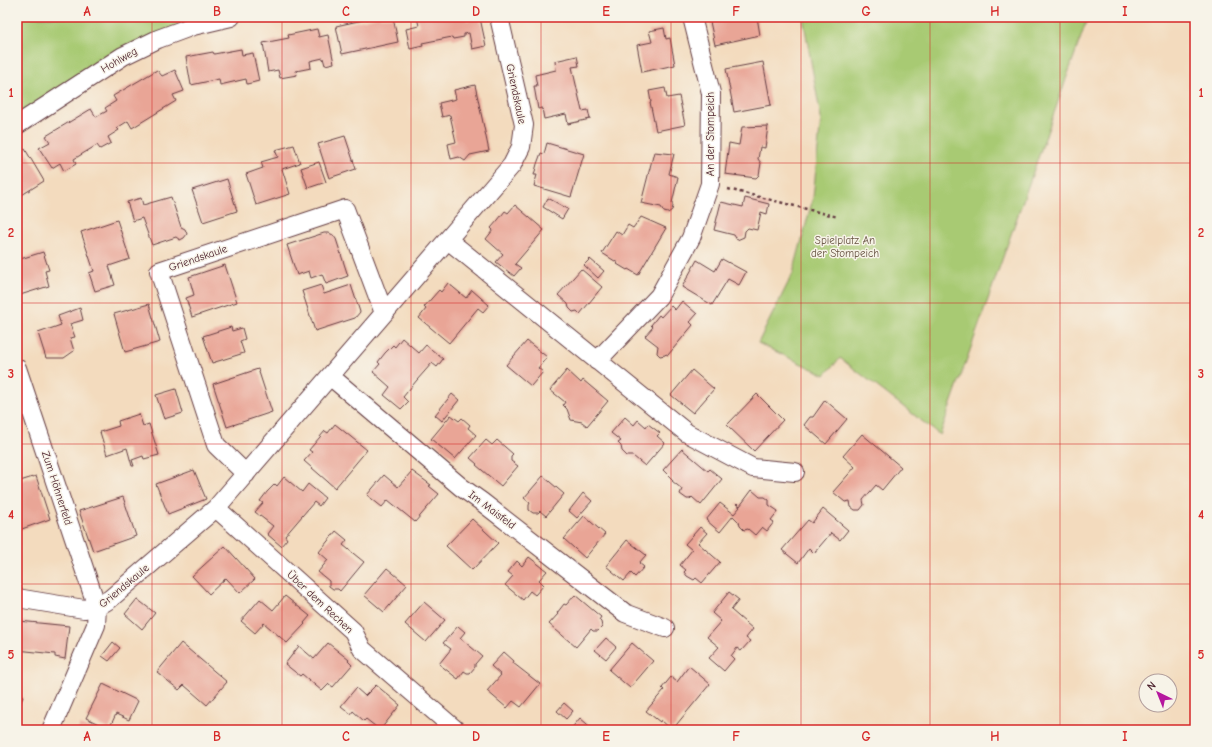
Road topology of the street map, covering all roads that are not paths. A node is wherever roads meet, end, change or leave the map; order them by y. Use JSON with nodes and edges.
{"nodes":[{"id":1,"x":231,"y":17,"type":"edge"},
{"id":2,"x":499,"y":17,"type":"edge"},
{"id":3,"x":692,"y":17,"type":"edge"},
{"id":4,"x":17,"y":125,"type":"edge"},
{"id":5,"x":448,"y":240,"type":"junction"},
{"id":6,"x":384,"y":314,"type":"junction"},
{"id":7,"x":597,"y":361,"type":"junction"},
{"id":8,"x":17,"y":368,"type":"edge"},
{"id":9,"x":330,"y":376,"type":"junction"},
{"id":10,"x":795,"y":472,"type":"dead end"},
{"id":11,"x":246,"y":474,"type":"junction"},
{"id":12,"x":216,"y":508,"type":"junction"},
{"id":13,"x":17,"y":598,"type":"edge"},
{"id":14,"x":97,"y":607,"type":"junction"},
{"id":15,"x":664,"y":628,"type":"dead end"},
{"id":16,"x":51,"y":730,"type":"edge"},
{"id":17,"x":456,"y":730,"type":"edge"}],
"edges":[{"from":1,"to":4,"type":"street","name":"Hohlweg"},
{"from":2,"to":5,"type":"street","name":"Griendskaule"},
{"from":3,"to":7,"type":"street","name":"An der Stompeich"},
{"from":5,"to":6,"type":"street","name":"Griendskaule"},
{"from":5,"to":7,"type":"street"},
{"from":6,"to":9,"type":"street","name":"Griendskaule"},
{"from":6,"to":11,"type":"street","name":"Griendskaule"},
{"from":7,"to":10,"type":"street"},
{"from":8,"to":14,"type":"street","name":"Zum Höhnerfeld"},
{"from":9,"to":11,"type":"street","name":"Griendskaule"},
{"from":9,"to":15,"type":"street","name":"Im Maisfeld"},
{"from":11,"to":12,"type":"street","name":"Griendskaule"},
{"from":12,"to":14,"type":"street","name":"Griendskaule"},
{"from":12,"to":17,"type":"street","name":"Über dem Rechen"},
{"from":13,"to":14,"type":"street"},
{"from":14,"to":16,"type":"street","name":"Griendskaule"}]}
